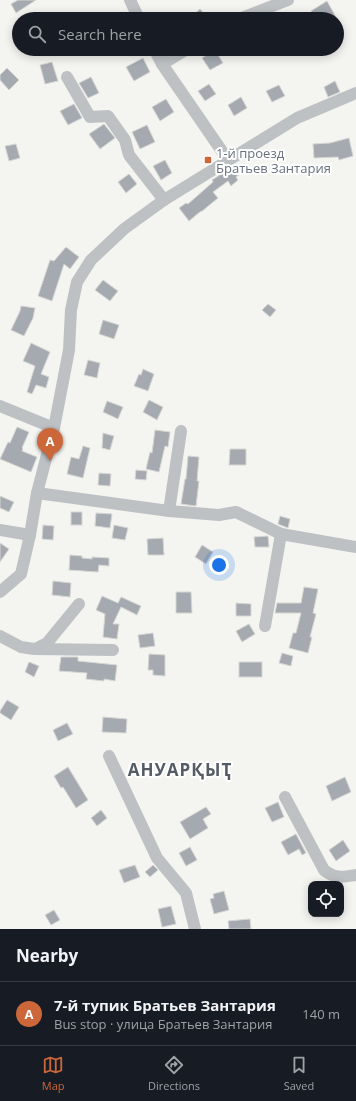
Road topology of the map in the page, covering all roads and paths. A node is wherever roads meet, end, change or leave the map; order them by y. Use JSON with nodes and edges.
{"nodes":[{"id":1,"x":130,"y":0,"type":"edge"},
{"id":2,"x":288,"y":0,"type":"edge"},
{"id":3,"x":136,"y":12,"type":"edge"},
{"id":4,"x":257,"y":12,"type":"edge"},
{"id":5,"x":158,"y":56,"type":"edge"},
{"id":6,"x":175,"y":56,"type":"edge"},
{"id":7,"x":162,"y":64,"type":"junction"},
{"id":8,"x":67,"y":77,"type":"dead end"},
{"id":9,"x":356,"y":93,"type":"edge"},
{"id":10,"x":228,"y":160,"type":"junction"},
{"id":11,"x":164,"y":200,"type":"junction"},
{"id":12,"x":0,"y":406,"type":"edge"},
{"id":13,"x":54,"y":428,"type":"junction"},
{"id":14,"x":181,"y":431,"type":"dead end"},
{"id":15,"x":37,"y":493,"type":"junction"},
{"id":16,"x":169,"y":511,"type":"junction"},
{"id":17,"x":0,"y":530,"type":"edge"},
{"id":18,"x":281,"y":534,"type":"junction"},
{"id":19,"x":30,"y":535,"type":"junction"},
{"id":20,"x":356,"y":547,"type":"edge"},
{"id":21,"x":0,"y":592,"type":"edge"},
{"id":22,"x":79,"y":604,"type":"dead end"},
{"id":23,"x":265,"y":626,"type":"dead end"},
{"id":24,"x":0,"y":636,"type":"edge"},
{"id":25,"x":34,"y":649,"type":"junction"},
{"id":26,"x":113,"y":650,"type":"dead end"},
{"id":27,"x":109,"y":756,"type":"dead end"},
{"id":28,"x":285,"y":798,"type":"dead end"},
{"id":29,"x":356,"y":875,"type":"edge"},
{"id":30,"x":195,"y":929,"type":"edge"}],
"edges":[{"from":1,"to":3,"type":"street"},
{"from":2,"to":4,"type":"street"},
{"from":5,"to":7,"type":"street"},
{"from":6,"to":7,"type":"street"},
{"from":7,"to":10,"type":"street"},
{"from":8,"to":11,"type":"street"},
{"from":9,"to":10,"type":"street"},
{"from":10,"to":11,"type":"street"},
{"from":11,"to":13,"type":"street"},
{"from":12,"to":13,"type":"street"},
{"from":13,"to":15,"type":"street"},
{"from":14,"to":16,"type":"street"},
{"from":15,"to":16,"type":"street"},
{"from":15,"to":19,"type":"street"},
{"from":16,"to":18,"type":"street"},
{"from":17,"to":19,"type":"street"},
{"from":18,"to":20,"type":"street"},
{"from":18,"to":23,"type":"street"},
{"from":19,"to":21,"type":"street"},
{"from":22,"to":25,"type":"street"},
{"from":24,"to":25,"type":"street"},
{"from":25,"to":26,"type":"street"},
{"from":27,"to":30,"type":"street"},
{"from":28,"to":29,"type":"street"}]}
